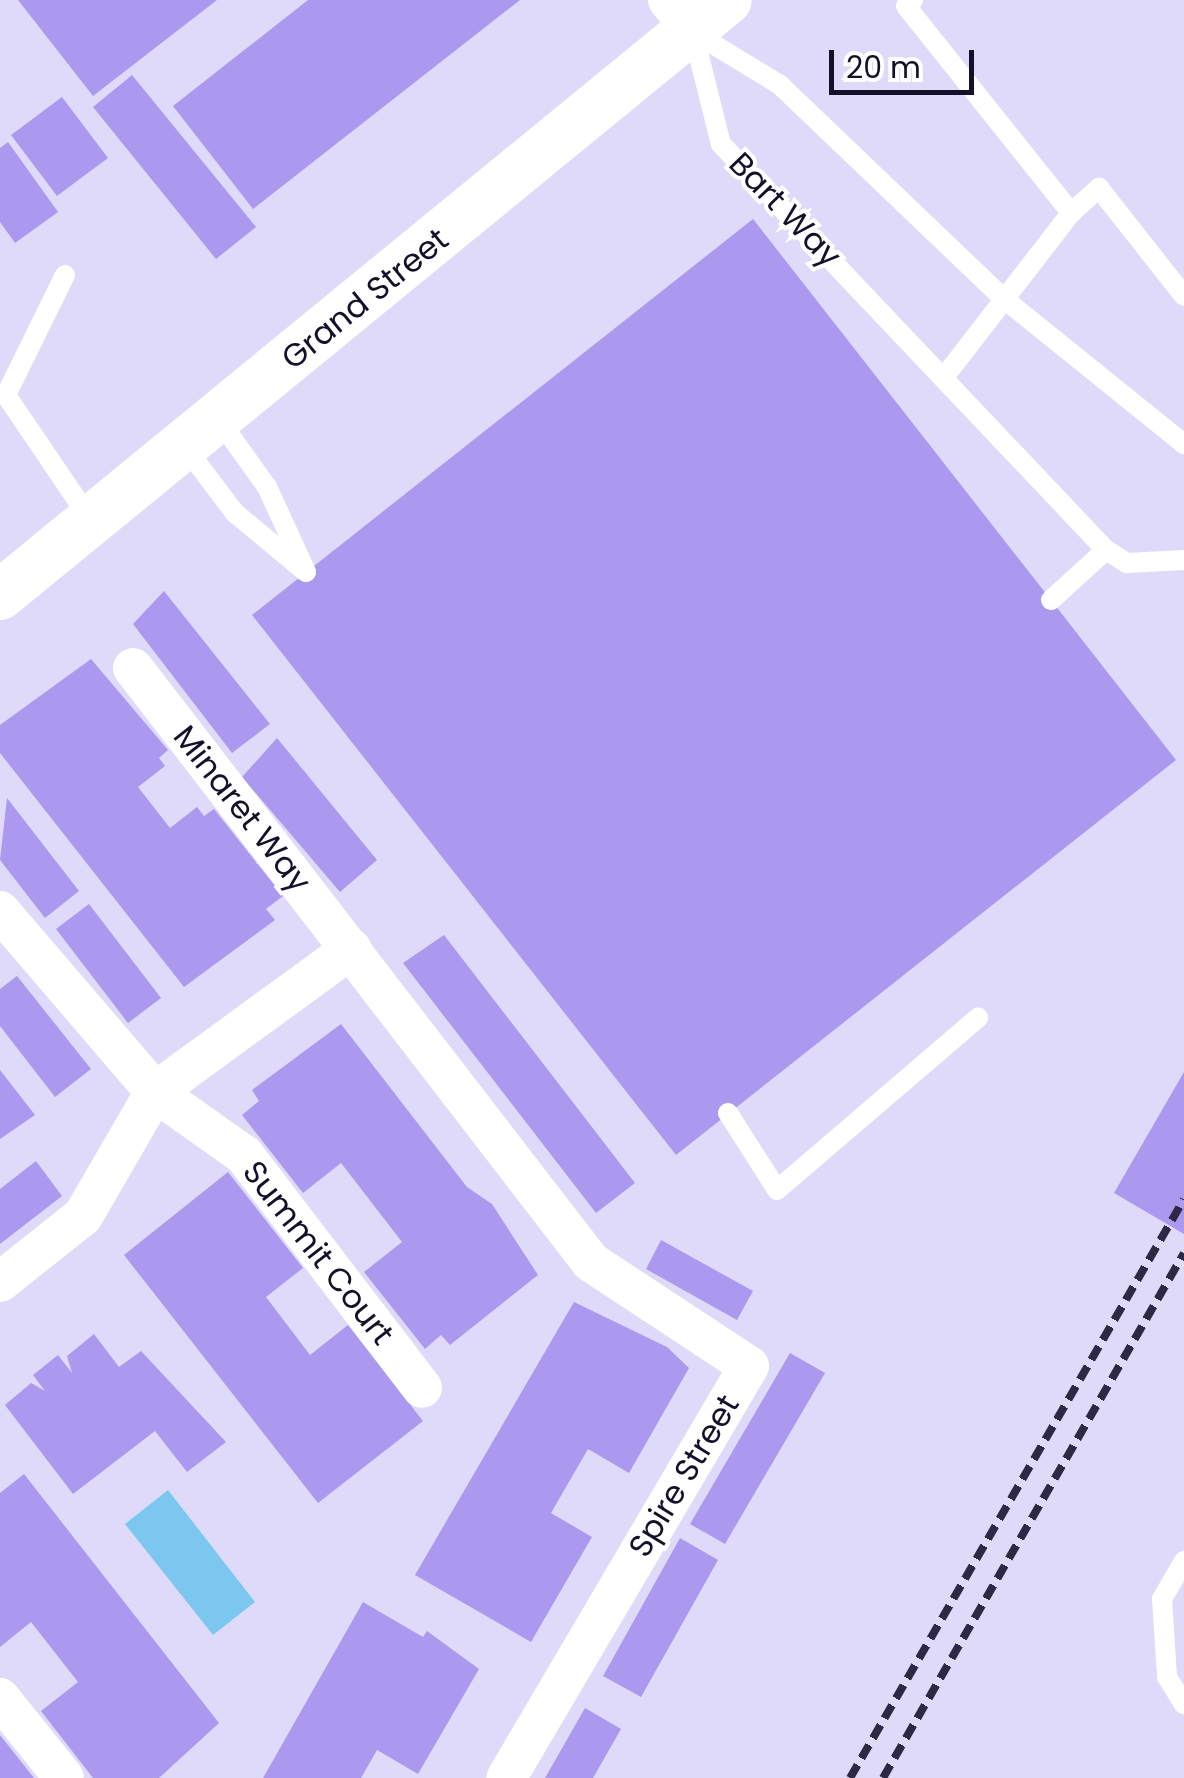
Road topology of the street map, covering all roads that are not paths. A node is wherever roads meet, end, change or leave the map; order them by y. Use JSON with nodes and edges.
{"nodes":[{"id":1,"x":910,"y":3,"type":"edge"},
{"id":2,"x":696,"y":11,"type":"edge"},
{"id":3,"x":1071,"y":213,"type":"junction"},
{"id":4,"x":65,"y":275,"type":"dead end"},
{"id":5,"x":1184,"y":296,"type":"edge"},
{"id":6,"x":1003,"y":298,"type":"junction"},
{"id":7,"x":946,"y":375,"type":"junction"},
{"id":8,"x":202,"y":434,"type":"junction"},
{"id":9,"x":1184,"y":444,"type":"edge"},
{"id":10,"x":91,"y":520,"type":"junction"},
{"id":11,"x":1106,"y":550,"type":"junction"},
{"id":12,"x":1184,"y":560,"type":"edge"},
{"id":13,"x":0,"y":595,"type":"edge"},
{"id":14,"x":1050,"y":600,"type":"dead end"},
{"id":15,"x":133,"y":668,"type":"dead end"},
{"id":16,"x":5,"y":928,"type":"edge"},
{"id":17,"x":351,"y":950,"type":"junction"},
{"id":18,"x":978,"y":1018,"type":"dead end"},
{"id":19,"x":155,"y":1092,"type":"junction"},
{"id":20,"x":728,"y":1114,"type":"dead end"},
{"id":21,"x":0,"y":1282,"type":"edge"},
{"id":22,"x":422,"y":1388,"type":"dead end"},
{"id":23,"x":1184,"y":1561,"type":"edge"},
{"id":24,"x":0,"y":1698,"type":"edge"},
{"id":25,"x":1184,"y":1704,"type":"edge"},
{"id":26,"x":64,"y":1778,"type":"edge"},
{"id":27,"x":506,"y":1778,"type":"edge"}],
"edges":[{"from":1,"to":3,"type":"lane"},
{"from":2,"to":6,"type":"lane"},
{"from":2,"to":7,"type":"lane","name":"Bart Way"},
{"from":2,"to":8,"type":"street","name":"Grand Street"},
{"from":3,"to":5,"type":"lane"},
{"from":3,"to":6,"type":"lane"},
{"from":4,"to":10,"type":"lane"},
{"from":6,"to":7,"type":"lane"},
{"from":6,"to":9,"type":"lane"},
{"from":7,"to":11,"type":"lane","name":"Bart Way"},
{"from":8,"to":8,"type":"lane"},
{"from":8,"to":10,"type":"street","name":"Grand Street"},
{"from":10,"to":13,"type":"street","name":"Grand Street"},
{"from":11,"to":12,"type":"lane"},
{"from":11,"to":14,"type":"lane"},
{"from":15,"to":17,"type":"street","name":"Minaret Way"},
{"from":16,"to":19,"type":"street","name":"Summit Court"},
{"from":17,"to":19,"type":"street"},
{"from":17,"to":27,"type":"street","name":"Spire Street"},
{"from":18,"to":20,"type":"lane"},
{"from":19,"to":21,"type":"street"},
{"from":19,"to":22,"type":"street","name":"Summit Court"},
{"from":23,"to":25,"type":"lane"},
{"from":24,"to":26,"type":"street"}]}
